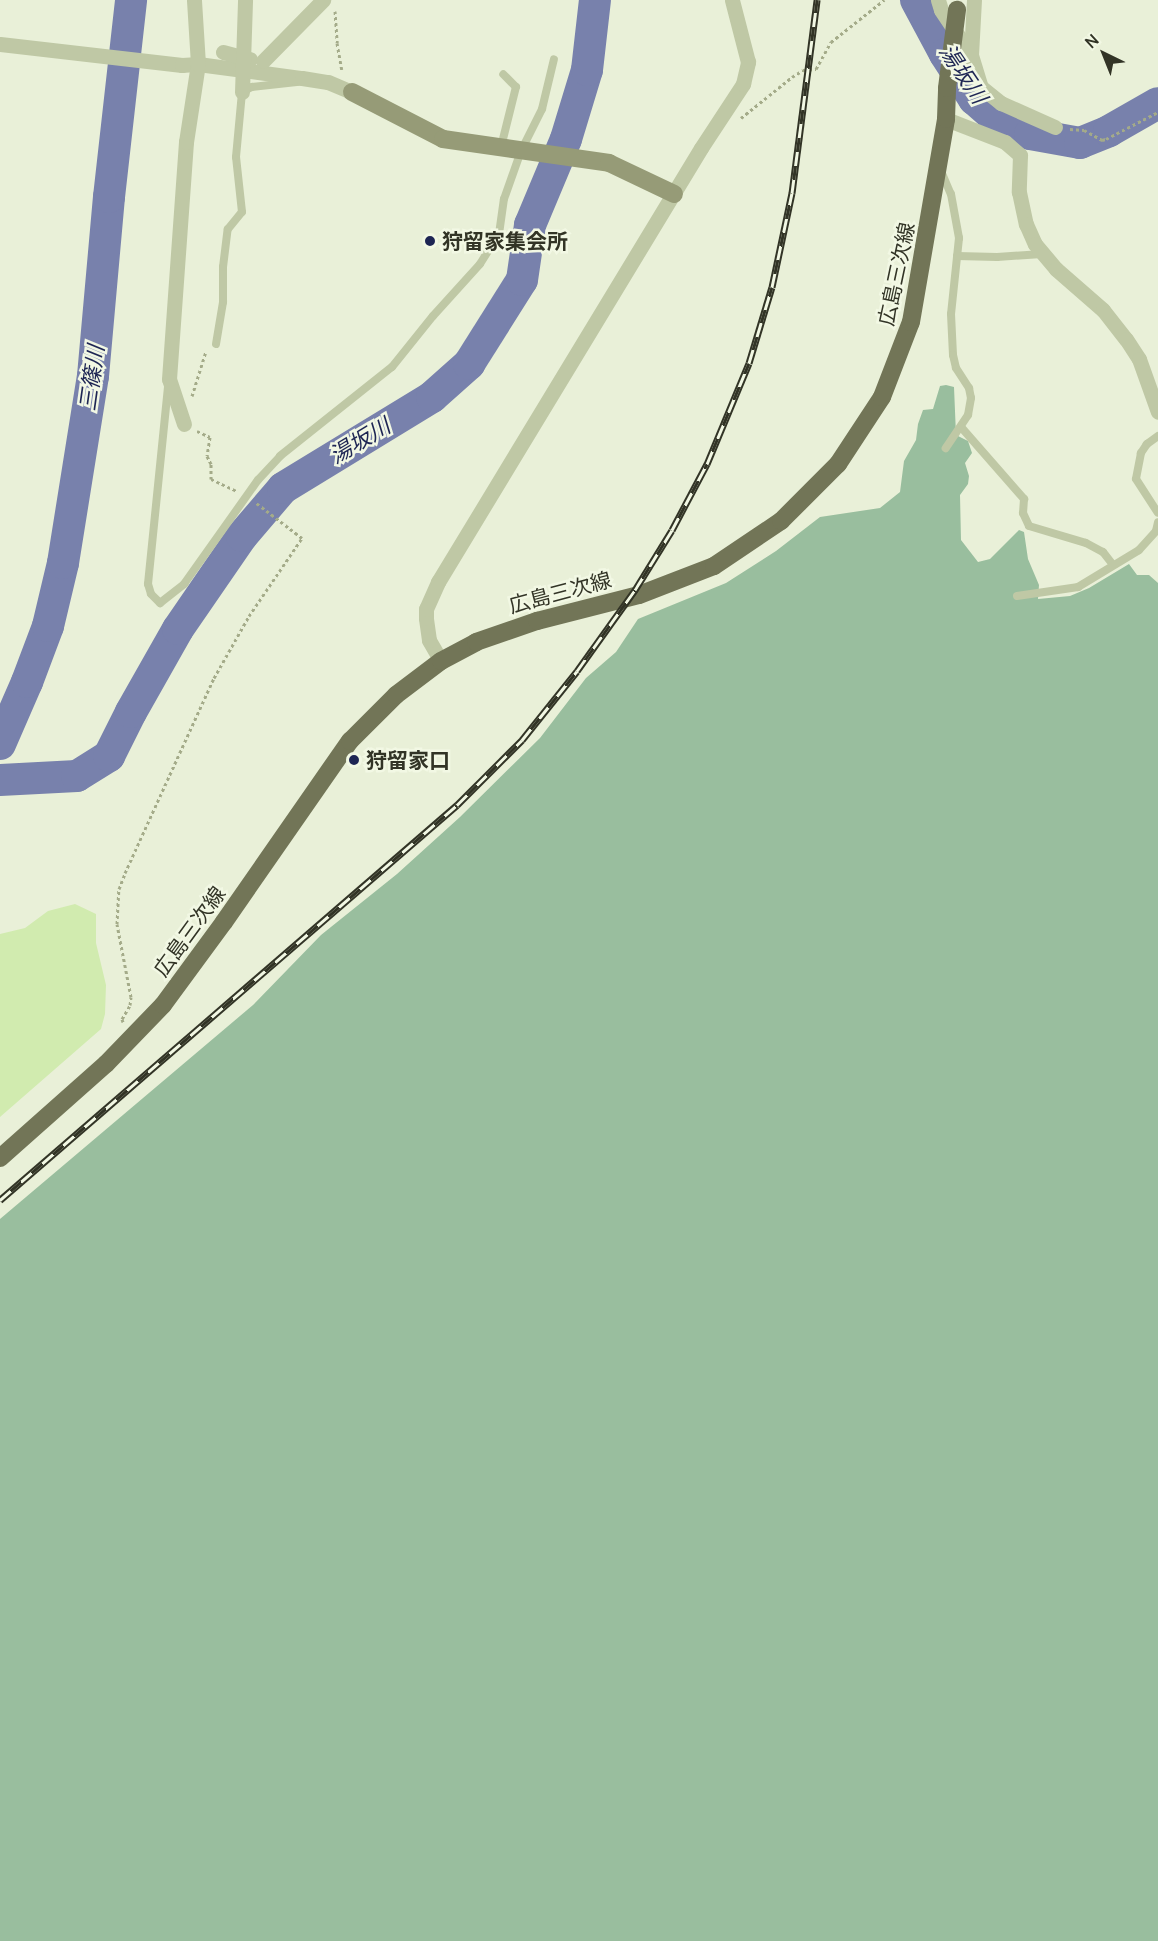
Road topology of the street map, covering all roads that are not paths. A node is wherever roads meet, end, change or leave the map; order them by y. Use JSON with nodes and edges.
{"nodes":[{"id":1,"x":194,"y":0,"type":"edge"},
{"id":2,"x":245,"y":0,"type":"edge"},
{"id":3,"x":732,"y":0,"type":"edge"},
{"id":4,"x":938,"y":0,"type":"edge"},
{"id":5,"x":974,"y":0,"type":"edge"},
{"id":6,"x":329,"y":4,"type":"edge"},
{"id":7,"x":957,"y":5,"type":"edge"},
{"id":8,"x":0,"y":44,"type":"edge"},
{"id":9,"x":223,"y":52,"type":"dead end"},
{"id":10,"x":971,"y":55,"type":"junction"},
{"id":11,"x":555,"y":59,"type":"dead end"},
{"id":12,"x":263,"y":61,"type":"junction"},
{"id":13,"x":242,"y":64,"type":"junction"},
{"id":14,"x":190,"y":65,"type":"junction"},
{"id":15,"x":503,"y":74,"type":"dead end"},
{"id":16,"x":302,"y":78,"type":"junction"},
{"id":17,"x":242,"y":92,"type":"junction"},
{"id":18,"x":352,"y":92,"type":"joint"},
{"id":19,"x":946,"y":119,"type":"junction"},
{"id":20,"x":1055,"y":127,"type":"road end"},
{"id":21,"x":501,"y":149,"type":"junction"},
{"id":22,"x":525,"y":152,"type":"junction"},
{"id":23,"x":939,"y":164,"type":"junction"},
{"id":24,"x":674,"y":194,"type":"junction"},
{"id":25,"x":1042,"y":254,"type":"junction"},
{"id":26,"x":957,"y":256,"type":"junction"},
{"id":27,"x":216,"y":344,"type":"road end"},
{"id":28,"x":169,"y":379,"type":"junction"},
{"id":29,"x":1158,"y":412,"type":"edge"},
{"id":30,"x":184,"y":424,"type":"road end"},
{"id":31,"x":962,"y":427,"type":"junction"},
{"id":32,"x":1158,"y":436,"type":"edge"},
{"id":33,"x":946,"y":448,"type":"dead end"},
{"id":34,"x":1158,"y":513,"type":"edge"},
{"id":35,"x":1158,"y":522,"type":"edge"},
{"id":36,"x":1113,"y":565,"type":"junction"},
{"id":37,"x":1017,"y":596,"type":"dead end"},
{"id":38,"x":441,"y":661,"type":"junction"},
{"id":39,"x":0,"y":1158,"type":"edge"}],
"edges":[{"from":1,"to":14,"type":"street"},
{"from":2,"to":13,"type":"street"},
{"from":3,"to":24,"type":"street"},
{"from":4,"to":10,"type":"street"},
{"from":5,"to":10,"type":"street"},
{"from":6,"to":12,"type":"street"},
{"from":7,"to":19,"type":"main road","name":"広島三次線","bridge":true},
{"from":8,"to":14,"type":"street"},
{"from":9,"to":13,"type":"street"},
{"from":10,"to":20,"type":"street"},
{"from":11,"to":22,"type":"lane"},
{"from":12,"to":13,"type":"street"},
{"from":12,"to":16,"type":"street"},
{"from":13,"to":14,"type":"street"},
{"from":13,"to":16,"type":"street"},
{"from":13,"to":17,"type":"street"},
{"from":14,"to":28,"type":"street"},
{"from":15,"to":21,"type":"lane"},
{"from":16,"to":17,"type":"lane"},
{"from":16,"to":18,"type":"street"},
{"from":17,"to":27,"type":"lane"},
{"from":18,"to":21,"type":"street"},
{"from":19,"to":23,"type":"main road","name":"広島三次線"},
{"from":19,"to":25,"type":"street"},
{"from":21,"to":22,"type":"street"},
{"from":22,"to":24,"type":"street"},
{"from":22,"to":28,"type":"lane"},
{"from":23,"to":26,"type":"lane"},
{"from":23,"to":38,"type":"main road","name":"広島三次線"},
{"from":24,"to":38,"type":"street"},
{"from":25,"to":26,"type":"lane"},
{"from":25,"to":29,"type":"street"},
{"from":26,"to":31,"type":"lane"},
{"from":28,"to":30,"type":"street"},
{"from":31,"to":33,"type":"lane"},
{"from":31,"to":36,"type":"lane"},
{"from":32,"to":34,"type":"lane"},
{"from":35,"to":36,"type":"lane"},
{"from":36,"to":37,"type":"lane"},
{"from":38,"to":39,"type":"main road","name":"広島三次線"}]}
